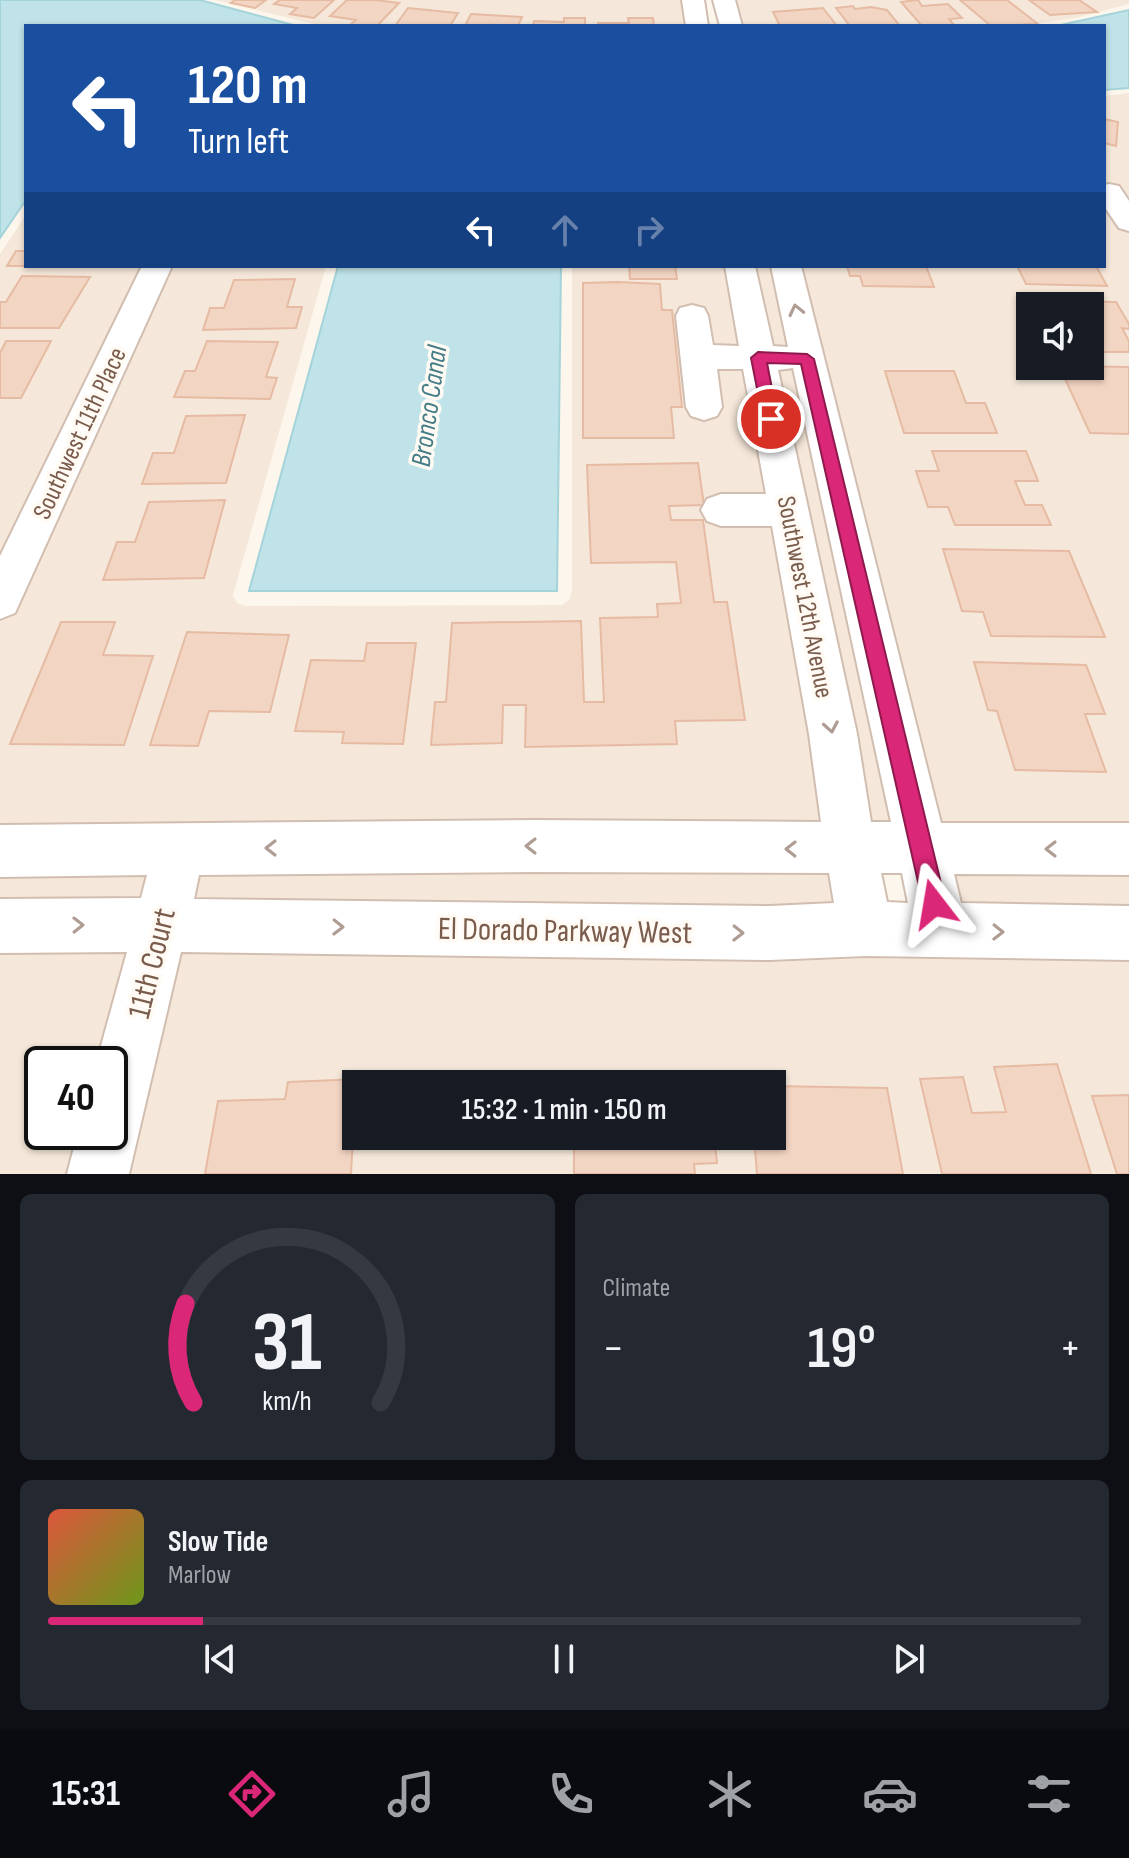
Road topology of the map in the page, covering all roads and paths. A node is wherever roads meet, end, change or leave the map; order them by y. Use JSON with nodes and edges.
{"nodes":[{"id":1,"x":693,"y":0,"type":"edge"},
{"id":2,"x":724,"y":0,"type":"edge"},
{"id":3,"x":697,"y":24,"type":"edge"},
{"id":4,"x":730,"y":24,"type":"edge"},
{"id":5,"x":1109,"y":192,"type":"dead end"},
{"id":6,"x":1129,"y":222,"type":"edge"},
{"id":7,"x":156,"y":268,"type":"edge"},
{"id":8,"x":740,"y":268,"type":"edge"},
{"id":9,"x":786,"y":268,"type":"edge"},
{"id":10,"x":692,"y":316,"type":"dead end"},
{"id":11,"x":698,"y":357,"type":"junction"},
{"id":12,"x":758,"y":358,"type":"junction"},
{"id":13,"x":807,"y":359,"type":"junction"},
{"id":14,"x":704,"y":407,"type":"dead end"},
{"id":15,"x":721,"y":510,"type":"dead end"},
{"id":16,"x":789,"y":510,"type":"junction"},
{"id":17,"x":0,"y":600,"type":"edge"},
{"id":18,"x":180,"y":849,"type":"junction"},
{"id":19,"x":850,"y":849,"type":"junction"},
{"id":20,"x":921,"y":849,"type":"junction"},
{"id":21,"x":1129,"y":849,"type":"edge"},
{"id":22,"x":0,"y":851,"type":"edge"},
{"id":23,"x":160,"y":925,"type":"junction"},
{"id":24,"x":0,"y":926,"type":"edge"},
{"id":25,"x":866,"y":929,"type":"junction"},
{"id":26,"x":941,"y":931,"type":"junction"},
{"id":27,"x":1129,"y":933,"type":"edge"},
{"id":28,"x":128,"y":1053,"type":"edge"},
{"id":29,"x":104,"y":1150,"type":"edge"},
{"id":30,"x":98,"y":1174,"type":"edge"}],
"edges":[{"from":1,"to":3,"type":"street"},
{"from":2,"to":4,"type":"street"},
{"from":5,"to":6,"type":"street"},
{"from":7,"to":17,"type":"street","name":"Southwest 11th Place"},
{"from":8,"to":12,"type":"street","name":"Southwest 12th Avenue"},
{"from":13,"to":9,"type":"street","name":"Southwest 12th Avenue","one_way":true},
{"from":10,"to":11,"type":"street"},
{"from":11,"to":12,"type":"street"},
{"from":11,"to":14,"type":"street"},
{"from":12,"to":13,"type":"street"},
{"from":12,"to":16,"type":"street","name":"Southwest 12th Avenue"},
{"from":13,"to":20,"type":"street","name":"Southwest 12th Avenue"},
{"from":15,"to":16,"type":"street"},
{"from":16,"to":19,"type":"street","name":"Southwest 12th Avenue","one_way":true},
{"from":19,"to":18,"type":"street","one_way":true},
{"from":18,"to":22,"type":"street"},
{"from":18,"to":23,"type":"street","name":"11th Court"},
{"from":19,"to":20,"type":"street"},
{"from":19,"to":25,"type":"street","name":"Southwest 12th Avenue"},
{"from":21,"to":20,"type":"street","one_way":true},
{"from":20,"to":26,"type":"street","name":"Southwest 12th Avenue"},
{"from":24,"to":23,"type":"street","name":"El Dorado Parkway West","one_way":true},
{"from":23,"to":25,"type":"street","name":"El Dorado Parkway West","one_way":true},
{"from":23,"to":28,"type":"street","name":"11th Court"},
{"from":25,"to":26,"type":"street","name":"El Dorado Parkway West"},
{"from":26,"to":27,"type":"street","name":"El Dorado Parkway West","one_way":true},
{"from":29,"to":30,"type":"street"}]}
